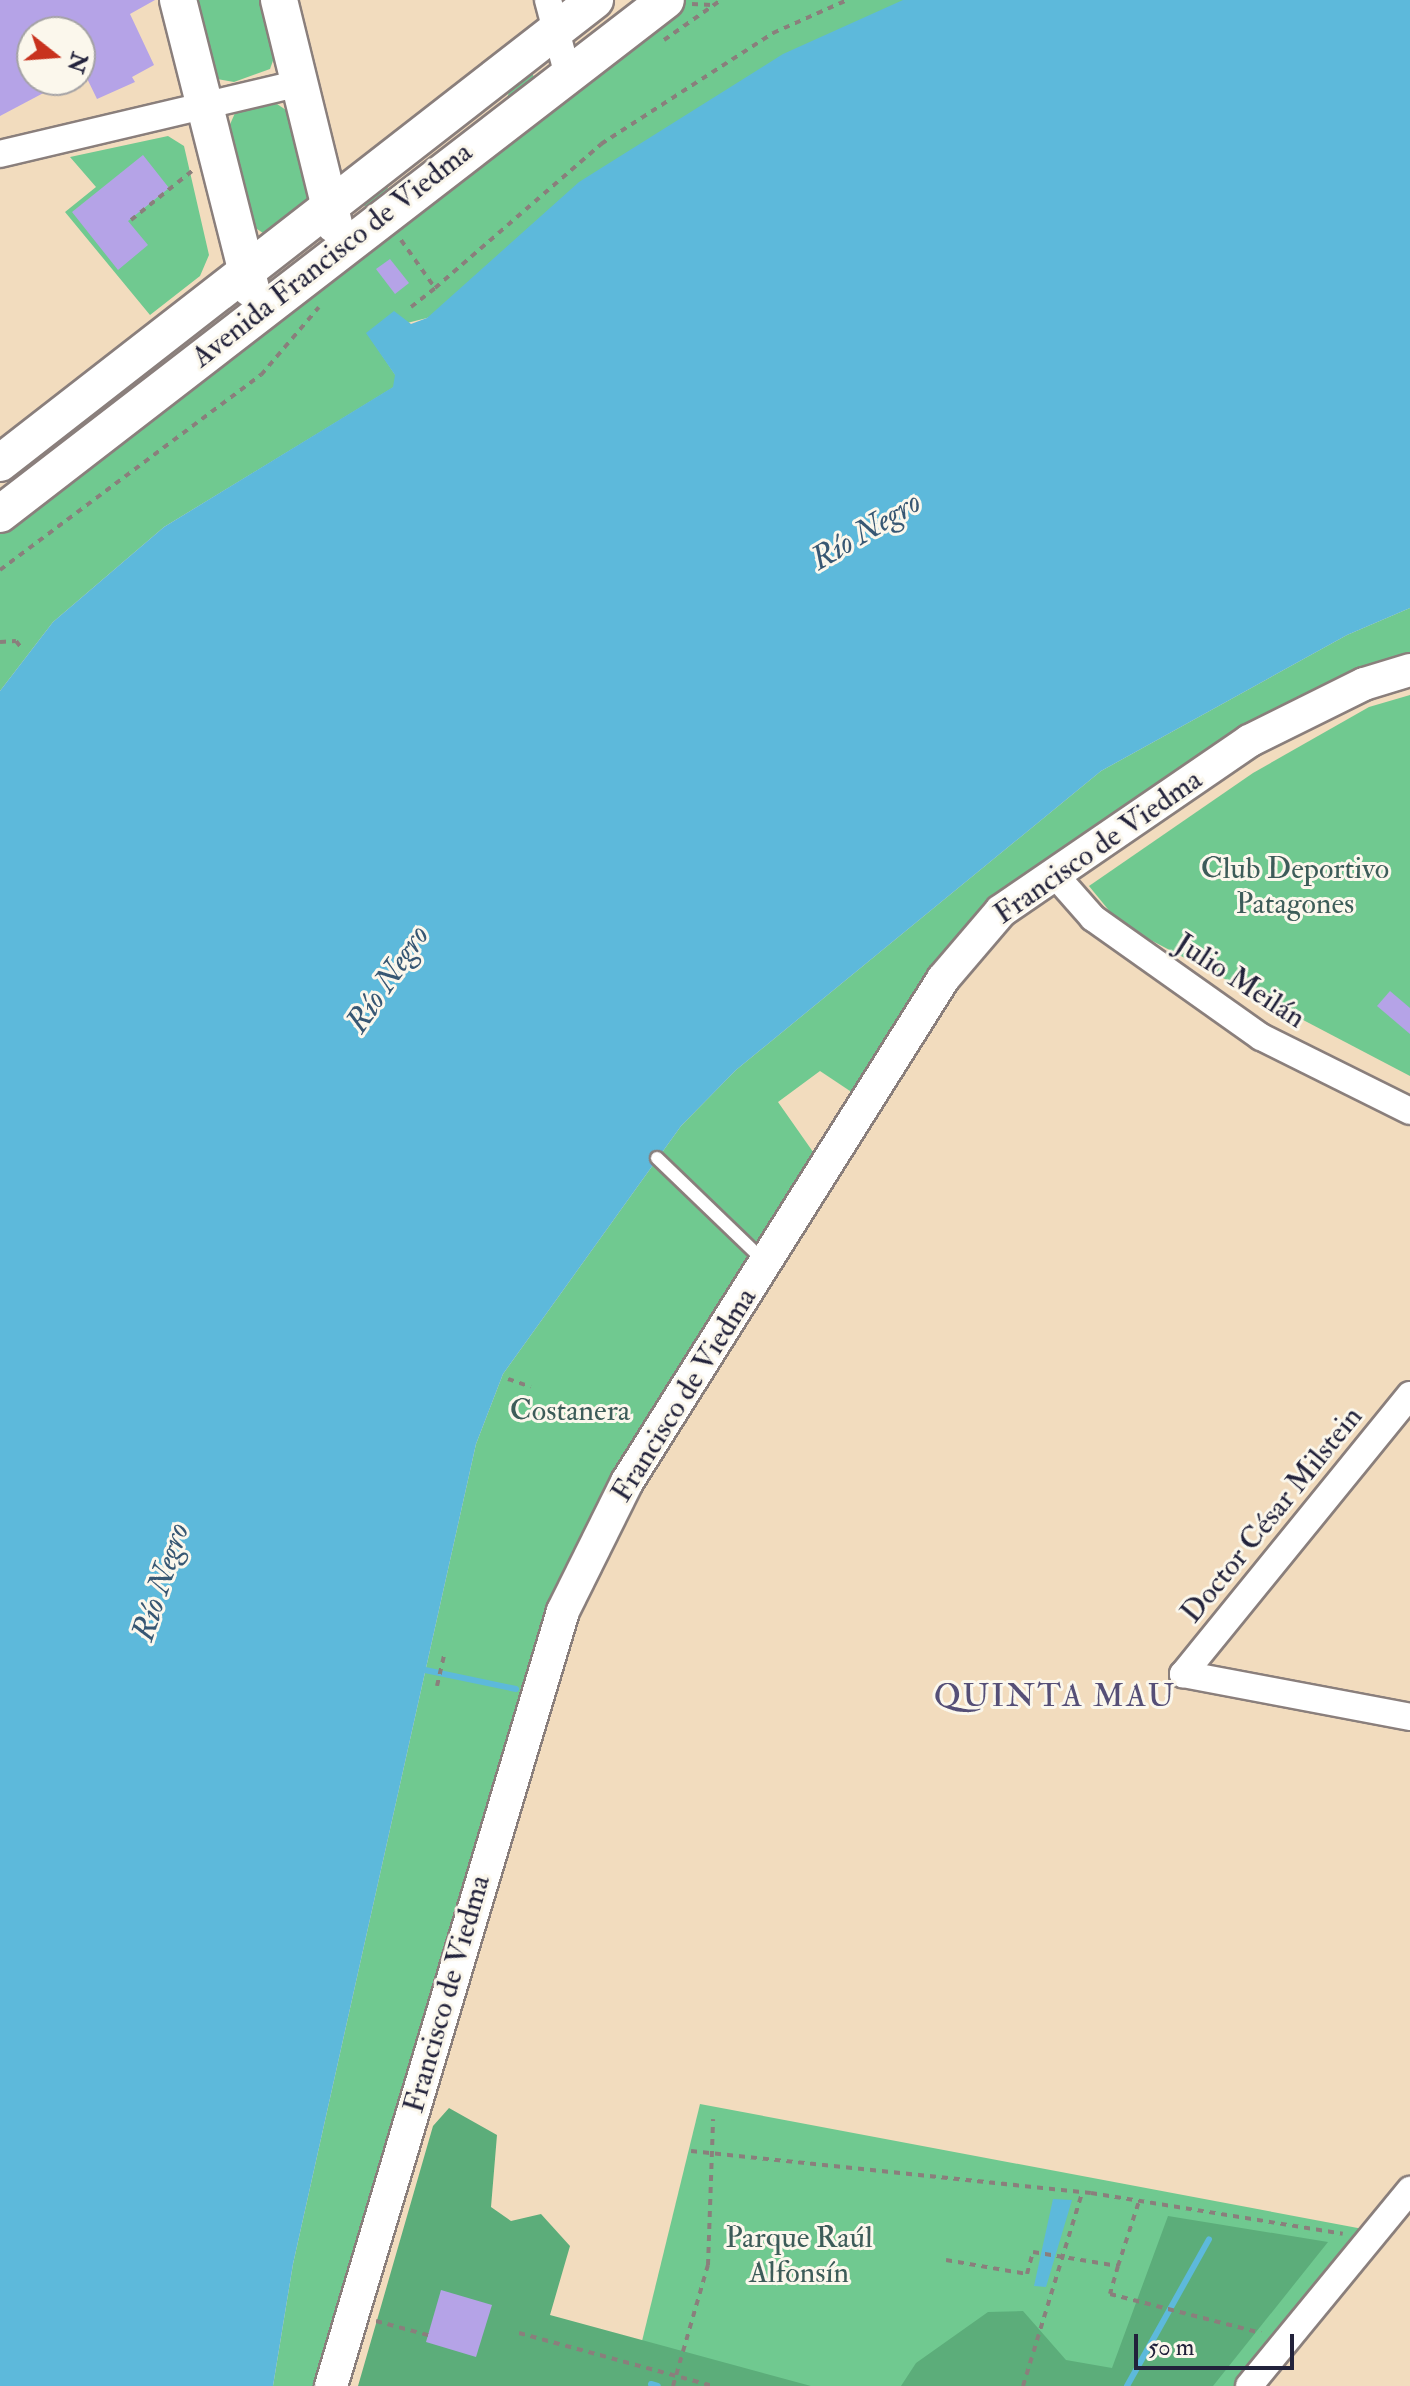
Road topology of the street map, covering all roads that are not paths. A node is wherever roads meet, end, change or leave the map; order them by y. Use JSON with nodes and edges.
{"nodes":[{"id":1,"x":178,"y":0,"type":"edge"},
{"id":2,"x":279,"y":0,"type":"edge"},
{"id":3,"x":595,"y":0,"type":"edge"},
{"id":4,"x":666,"y":0,"type":"edge"},
{"id":5,"x":551,"y":14,"type":"edge"},
{"id":6,"x":567,"y":72,"type":"junction"},
{"id":7,"x":300,"y":83,"type":"junction"},
{"id":8,"x":204,"y":106,"type":"junction"},
{"id":9,"x":0,"y":154,"type":"edge"},
{"id":10,"x":329,"y":204,"type":"junction"},
{"id":11,"x":341,"y":249,"type":"junction"},
{"id":12,"x":246,"y":270,"type":"junction"},
{"id":13,"x":257,"y":313,"type":"junction"},
{"id":14,"x":0,"y":463,"type":"edge"},
{"id":15,"x":0,"y":514,"type":"edge"},
{"id":16,"x":1410,"y":670,"type":"edge"},
{"id":17,"x":1056,"y":876,"type":"junction"},
{"id":18,"x":1410,"y":1111,"type":"edge"},
{"id":19,"x":657,"y":1158,"type":"dead end"},
{"id":20,"x":766,"y":1263,"type":"junction"},
{"id":21,"x":1410,"y":1395,"type":"edge"},
{"id":22,"x":1410,"y":1717,"type":"edge"},
{"id":23,"x":1410,"y":2190,"type":"edge"},
{"id":24,"x":331,"y":2386,"type":"edge"},
{"id":25,"x":1249,"y":2386,"type":"edge"}],
"edges":[{"from":1,"to":8,"type":"main road"},
{"from":2,"to":7,"type":"main road"},
{"from":3,"to":5,"type":"main road","name":"Avenida Francisco de Viedma"},
{"from":4,"to":6,"type":"main road","name":"Avenida Francisco de Viedma"},
{"from":5,"to":6,"type":"street"},
{"from":5,"to":10,"type":"main road","name":"Avenida Francisco de Viedma"},
{"from":6,"to":11,"type":"main road","name":"Avenida Francisco de Viedma"},
{"from":7,"to":8,"type":"street"},
{"from":7,"to":10,"type":"main road"},
{"from":8,"to":9,"type":"street"},
{"from":8,"to":12,"type":"main road"},
{"from":10,"to":11,"type":"main road"},
{"from":10,"to":12,"type":"main road","name":"Avenida Francisco de Viedma"},
{"from":11,"to":13,"type":"main road","name":"Avenida Francisco de Viedma"},
{"from":12,"to":13,"type":"main road"},
{"from":12,"to":14,"type":"main road","name":"Avenida Francisco de Viedma"},
{"from":13,"to":15,"type":"main road","name":"Avenida Francisco de Viedma"},
{"from":16,"to":17,"type":"street","name":"Francisco de Viedma"},
{"from":17,"to":18,"type":"street","name":"Julio Meilán"},
{"from":17,"to":20,"type":"street","name":"Francisco de Viedma"},
{"from":19,"to":20,"type":"lane"},
{"from":20,"to":24,"type":"street","name":"Francisco de Viedma"},
{"from":21,"to":22,"type":"street","name":"Doctor César Milstein"},
{"from":23,"to":25,"type":"street"}]}
